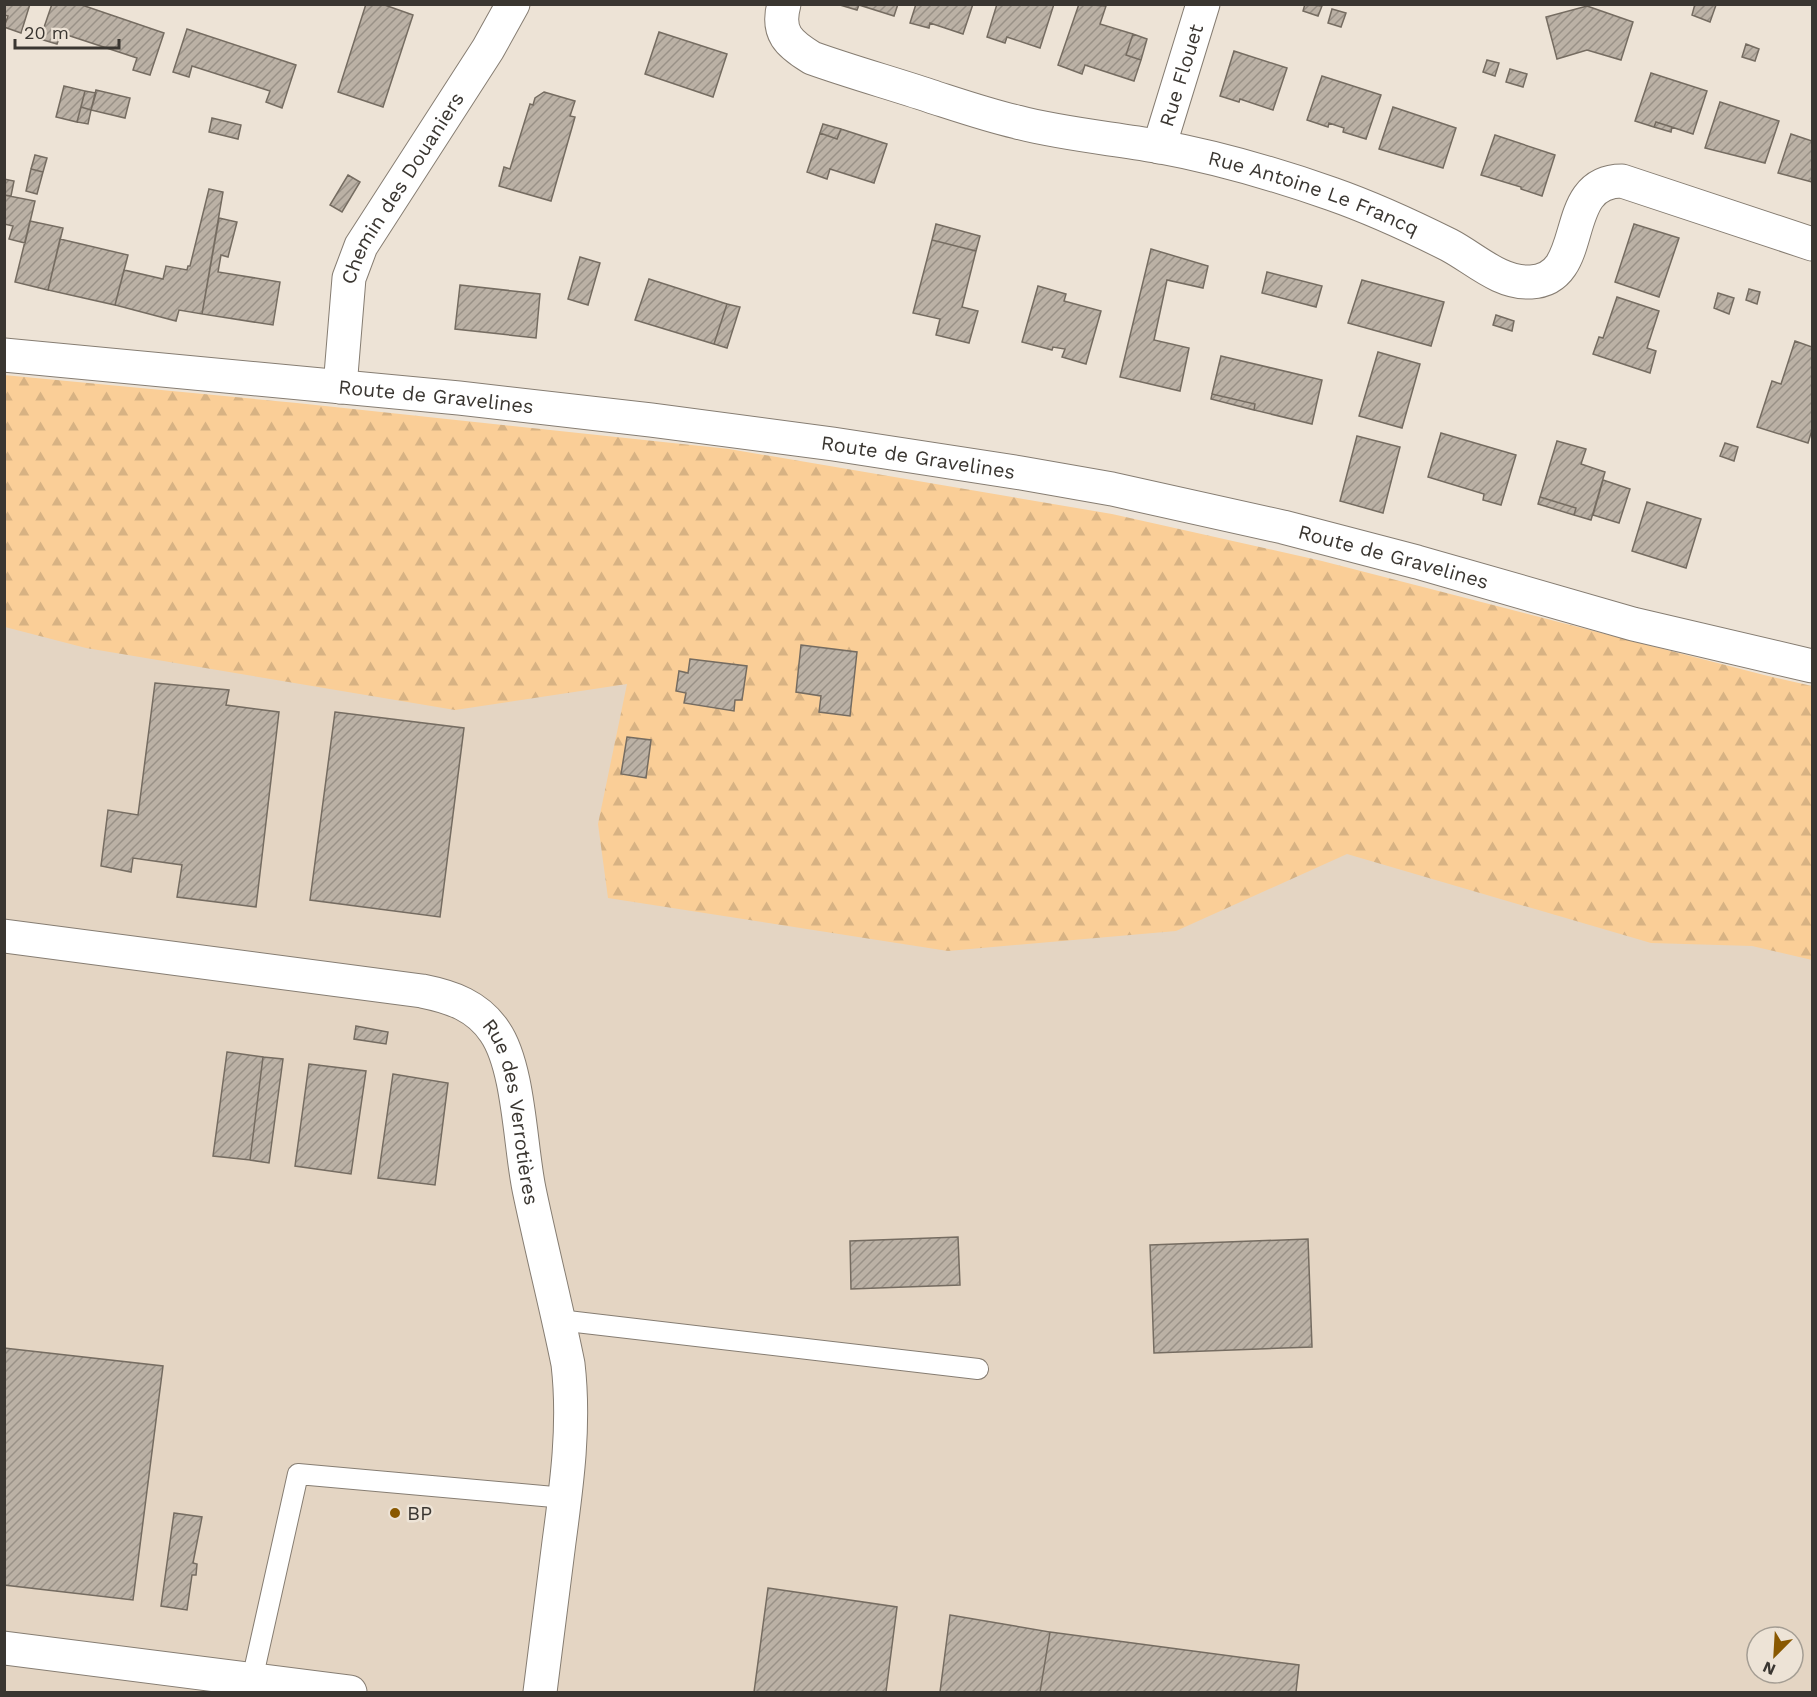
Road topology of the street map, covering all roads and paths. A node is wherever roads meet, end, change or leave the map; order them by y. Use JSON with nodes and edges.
{"nodes":[{"id":1,"x":513,"y":4,"type":"edge"},
{"id":2,"x":784,"y":4,"type":"edge"},
{"id":3,"x":1203,"y":4,"type":"edge"},
{"id":4,"x":1159,"y":147,"type":"junction"},
{"id":5,"x":1812,"y":244,"type":"edge"},
{"id":6,"x":4,"y":355,"type":"edge"},
{"id":7,"x":340,"y":387,"type":"junction"},
{"id":8,"x":1812,"y":666,"type":"edge"},
{"id":9,"x":4,"y":936,"type":"edge"},
{"id":10,"x":558,"y":1320,"type":"junction"},
{"id":11,"x":978,"y":1369,"type":"dead end"},
{"id":12,"x":565,"y":1498,"type":"junction"},
{"id":13,"x":4,"y":1648,"type":"edge"},
{"id":14,"x":252,"y":1680,"type":"junction"},
{"id":15,"x":350,"y":1692,"type":"edge"},
{"id":16,"x":540,"y":1692,"type":"edge"}],
"edges":[{"from":1,"to":7,"type":"street","name":"Chemin des Douaniers"},
{"from":2,"to":4,"type":"street","name":"Rue Antoine Le Francq"},
{"from":3,"to":4,"type":"street","name":"Rue Flouet"},
{"from":4,"to":5,"type":"street","name":"Rue Antoine Le Francq"},
{"from":6,"to":7,"type":"street","name":"Route de Gravelines"},
{"from":7,"to":8,"type":"street","name":"Route de Gravelines"},
{"from":9,"to":10,"type":"street","name":"Rue des Verrotières"},
{"from":10,"to":11,"type":"lane"},
{"from":10,"to":12,"type":"street","name":"Rue des Verrotières"},
{"from":12,"to":14,"type":"lane"},
{"from":12,"to":16,"type":"street","name":"Rue des Verrotières"},
{"from":13,"to":14,"type":"street"},
{"from":14,"to":15,"type":"street"}]}
